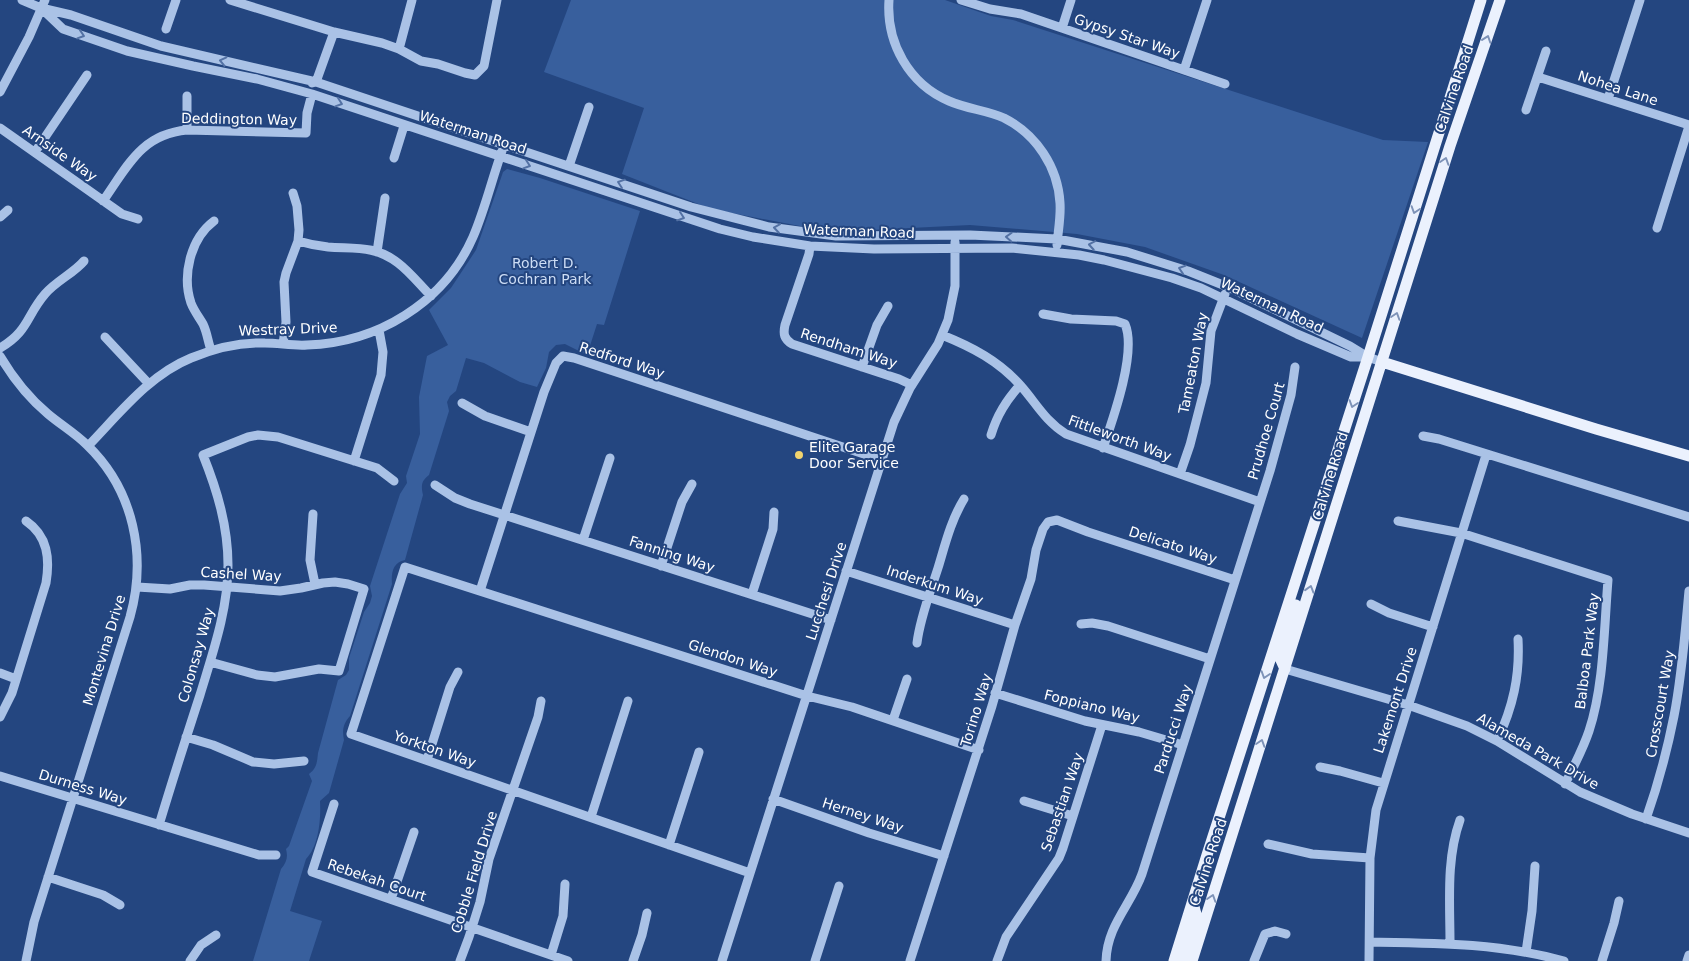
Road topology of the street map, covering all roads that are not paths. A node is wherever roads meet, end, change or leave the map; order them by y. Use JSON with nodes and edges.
{"nodes":[{"id":1,"x":22,"y":0,"type":"edge"},
{"id":2,"x":176,"y":0,"type":"edge"},
{"id":3,"x":230,"y":0,"type":"edge"},
{"id":4,"x":412,"y":0,"type":"edge"},
{"id":5,"x":498,"y":0,"type":"edge"},
{"id":6,"x":889,"y":0,"type":"edge"},
{"id":7,"x":961,"y":0,"type":"edge"},
{"id":8,"x":1071,"y":0,"type":"edge"},
{"id":9,"x":1207,"y":0,"type":"edge"},
{"id":10,"x":1481,"y":0,"type":"edge"},
{"id":11,"x":1500,"y":0,"type":"edge"},
{"id":12,"x":1640,"y":0,"type":"edge"},
{"id":13,"x":981,"y":3,"type":"edge"},
{"id":14,"x":43,"y":4,"type":"edge"},
{"id":15,"x":1062,"y":28,"type":"junction"},
{"id":16,"x":166,"y":29,"type":"dead end"},
{"id":17,"x":334,"y":32,"type":"junction"},
{"id":18,"x":399,"y":49,"type":"junction"},
{"id":19,"x":1546,"y":51,"type":"dead end"},
{"id":20,"x":1184,"y":70,"type":"junction"},
{"id":21,"x":87,"y":75,"type":"dead end"},
{"id":22,"x":233,"y":75,"type":"junction"},
{"id":23,"x":1538,"y":77,"type":"junction"},
{"id":24,"x":316,"y":82,"type":"junction"},
{"id":25,"x":1225,"y":84,"type":"dead end"},
{"id":26,"x":0,"y":92,"type":"edge"},
{"id":27,"x":312,"y":94,"type":"junction"},
{"id":28,"x":188,"y":96,"type":"dead end"},
{"id":29,"x":1608,"y":99,"type":"junction"},
{"id":30,"x":589,"y":107,"type":"dead end"},
{"id":31,"x":1526,"y":110,"type":"dead end"},
{"id":32,"x":1689,"y":125,"type":"edge"},
{"id":33,"x":404,"y":126,"type":"junction"},
{"id":34,"x":0,"y":128,"type":"edge"},
{"id":35,"x":186,"y":130,"type":"junction"},
{"id":36,"x":504,"y":145,"type":"junction"},
{"id":37,"x":35,"y":152,"type":"junction"},
{"id":38,"x":500,"y":156,"type":"junction"},
{"id":39,"x":394,"y":158,"type":"dead end"},
{"id":40,"x":570,"y":166,"type":"junction"},
{"id":41,"x":293,"y":193,"type":"dead end"},
{"id":42,"x":385,"y":198,"type":"dead end"},
{"id":43,"x":103,"y":200,"type":"junction"},
{"id":44,"x":8,"y":210,"type":"dead end"},
{"id":45,"x":0,"y":217,"type":"edge"},
{"id":46,"x":138,"y":219,"type":"dead end"},
{"id":47,"x":214,"y":221,"type":"dead end"},
{"id":48,"x":1657,"y":228,"type":"dead end"},
{"id":49,"x":955,"y":235,"type":"junction"},
{"id":50,"x":1057,"y":239,"type":"junction"},
{"id":51,"x":298,"y":241,"type":"junction"},
{"id":52,"x":810,"y":246,"type":"junction"},
{"id":53,"x":955,"y":248,"type":"junction"},
{"id":54,"x":378,"y":252,"type":"junction"},
{"id":55,"x":1056,"y":252,"type":"junction"},
{"id":56,"x":84,"y":261,"type":"dead end"},
{"id":57,"x":1228,"y":287,"type":"junction"},
{"id":58,"x":430,"y":296,"type":"junction"},
{"id":59,"x":1223,"y":298,"type":"junction"},
{"id":60,"x":888,"y":306,"type":"dead end"},
{"id":61,"x":1043,"y":314,"type":"dead end"},
{"id":62,"x":379,"y":330,"type":"junction"},
{"id":63,"x":942,"y":335,"type":"junction"},
{"id":64,"x":105,"y":337,"type":"dead end"},
{"id":65,"x":283,"y":344,"type":"junction"},
{"id":66,"x":0,"y":348,"type":"edge"},
{"id":67,"x":211,"y":350,"type":"junction"},
{"id":68,"x":0,"y":356,"type":"edge"},
{"id":69,"x":1368,"y":357,"type":"junction"},
{"id":70,"x":1382,"y":362,"type":"junction"},
{"id":71,"x":862,"y":367,"type":"junction"},
{"id":72,"x":1295,"y":367,"type":"dead end"},
{"id":73,"x":149,"y":384,"type":"junction"},
{"id":74,"x":912,"y":385,"type":"junction"},
{"id":75,"x":1020,"y":385,"type":"junction"},
{"id":76,"x":462,"y":403,"type":"dead end"},
{"id":77,"x":531,"y":432,"type":"junction"},
{"id":78,"x":991,"y":435,"type":"dead end"},
{"id":79,"x":1423,"y":436,"type":"dead end"},
{"id":80,"x":88,"y":446,"type":"junction"},
{"id":81,"x":1103,"y":448,"type":"junction"},
{"id":82,"x":1486,"y":455,"type":"junction"},
{"id":83,"x":1689,"y":456,"type":"edge"},
{"id":84,"x":610,"y":458,"type":"dead end"},
{"id":85,"x":882,"y":460,"type":"junction"},
{"id":86,"x":354,"y":461,"type":"junction"},
{"id":87,"x":1180,"y":474,"type":"junction"},
{"id":88,"x":394,"y":481,"type":"dead end"},
{"id":89,"x":692,"y":484,"type":"dead end"},
{"id":90,"x":435,"y":485,"type":"dead end"},
{"id":91,"x":964,"y":499,"type":"dead end"},
{"id":92,"x":1260,"y":502,"type":"junction"},
{"id":93,"x":774,"y":512,"type":"dead end"},
{"id":94,"x":312,"y":514,"type":"dead end"},
{"id":95,"x":504,"y":515,"type":"junction"},
{"id":96,"x":1689,"y":517,"type":"edge"},
{"id":97,"x":1398,"y":520,"type":"dead end"},
{"id":98,"x":26,"y":522,"type":"dead end"},
{"id":99,"x":1461,"y":533,"type":"junction"},
{"id":100,"x":1102,"y":536,"type":"joint"},
{"id":101,"x":583,"y":540,"type":"junction"},
{"id":102,"x":661,"y":566,"type":"junction"},
{"id":103,"x":1300,"y":568,"type":"junction"},
{"id":104,"x":846,"y":572,"type":"junction"},
{"id":105,"x":1235,"y":580,"type":"junction"},
{"id":106,"x":315,"y":584,"type":"junction"},
{"id":107,"x":137,"y":587,"type":"junction"},
{"id":108,"x":227,"y":587,"type":"junction"},
{"id":109,"x":480,"y":591,"type":"junction"},
{"id":110,"x":1689,"y":591,"type":"edge"},
{"id":111,"x":752,"y":594,"type":"junction"},
{"id":112,"x":928,"y":598,"type":"junction"},
{"id":113,"x":1371,"y":604,"type":"dead end"},
{"id":114,"x":831,"y":620,"type":"junction"},
{"id":115,"x":1080,"y":624,"type":"dead end"},
{"id":116,"x":1015,"y":625,"type":"junction"},
{"id":117,"x":1433,"y":627,"type":"junction"},
{"id":118,"x":1518,"y":640,"type":"dead end"},
{"id":119,"x":917,"y":644,"type":"dead end"},
{"id":120,"x":1210,"y":660,"type":"junction"},
{"id":121,"x":210,"y":662,"type":"junction"},
{"id":122,"x":1285,"y":669,"type":"junction"},
{"id":123,"x":458,"y":672,"type":"dead end"},
{"id":124,"x":0,"y":674,"type":"edge"},
{"id":125,"x":16,"y":678,"type":"junction"},
{"id":126,"x":907,"y":679,"type":"dead end"},
{"id":127,"x":995,"y":693,"type":"junction"},
{"id":128,"x":807,"y":696,"type":"junction"},
{"id":129,"x":541,"y":701,"type":"dead end"},
{"id":130,"x":628,"y":701,"type":"dead end"},
{"id":131,"x":1408,"y":705,"type":"junction"},
{"id":132,"x":0,"y":717,"type":"edge"},
{"id":133,"x":893,"y":720,"type":"junction"},
{"id":134,"x":1102,"y":725,"type":"junction"},
{"id":135,"x":186,"y":737,"type":"junction"},
{"id":136,"x":1497,"y":740,"type":"junction"},
{"id":137,"x":1183,"y":745,"type":"junction"},
{"id":138,"x":979,"y":750,"type":"junction"},
{"id":139,"x":699,"y":752,"type":"dead end"},
{"id":140,"x":427,"y":760,"type":"junction"},
{"id":141,"x":304,"y":761,"type":"dead end"},
{"id":142,"x":1320,"y":768,"type":"dead end"},
{"id":143,"x":0,"y":776,"type":"edge"},
{"id":144,"x":1383,"y":783,"type":"junction"},
{"id":145,"x":1566,"y":784,"type":"junction"},
{"id":146,"x":513,"y":790,"type":"junction"},
{"id":147,"x":73,"y":798,"type":"junction"},
{"id":148,"x":773,"y":799,"type":"junction"},
{"id":149,"x":1024,"y":801,"type":"dead end"},
{"id":150,"x":334,"y":804,"type":"dead end"},
{"id":151,"x":1073,"y":816,"type":"junction"},
{"id":152,"x":591,"y":817,"type":"junction"},
{"id":153,"x":1646,"y":819,"type":"junction"},
{"id":154,"x":1460,"y":820,"type":"dead end"},
{"id":155,"x":159,"y":825,"type":"junction"},
{"id":156,"x":414,"y":832,"type":"dead end"},
{"id":157,"x":1689,"y":833,"type":"edge"},
{"id":158,"x":1268,"y":844,"type":"dead end"},
{"id":159,"x":669,"y":845,"type":"junction"},
{"id":160,"x":276,"y":854,"type":"dead end"},
{"id":161,"x":944,"y":856,"type":"junction"},
{"id":162,"x":1370,"y":858,"type":"junction"},
{"id":163,"x":1535,"y":866,"type":"dead end"},
{"id":164,"x":750,"y":873,"type":"junction"},
{"id":165,"x":48,"y":877,"type":"junction"},
{"id":166,"x":565,"y":884,"type":"dead end"},
{"id":167,"x":839,"y":886,"type":"dead end"},
{"id":168,"x":391,"y":899,"type":"junction"},
{"id":169,"x":1192,"y":901,"type":"junction"},
{"id":170,"x":1619,"y":901,"type":"dead end"},
{"id":171,"x":120,"y":905,"type":"dead end"},
{"id":172,"x":647,"y":913,"type":"dead end"},
{"id":173,"x":472,"y":928,"type":"junction"},
{"id":174,"x":1286,"y":934,"type":"dead end"},
{"id":175,"x":216,"y":935,"type":"dead end"},
{"id":176,"x":1370,"y":942,"type":"junction"},
{"id":177,"x":1450,"y":943,"type":"junction"},
{"id":178,"x":1526,"y":952,"type":"junction"},
{"id":179,"x":551,"y":955,"type":"junction"},
{"id":180,"x":1689,"y":955,"type":"edge"},
{"id":181,"x":26,"y":961,"type":"edge"},
{"id":182,"x":190,"y":961,"type":"edge"},
{"id":183,"x":460,"y":961,"type":"edge"},
{"id":184,"x":568,"y":961,"type":"edge"},
{"id":185,"x":633,"y":961,"type":"edge"},
{"id":186,"x":722,"y":961,"type":"edge"},
{"id":187,"x":815,"y":961,"type":"edge"},
{"id":188,"x":910,"y":961,"type":"edge"},
{"id":189,"x":997,"y":961,"type":"edge"},
{"id":190,"x":1106,"y":961,"type":"edge"},
{"id":191,"x":1174,"y":961,"type":"edge"},
{"id":192,"x":1183,"y":961,"type":"edge"},
{"id":193,"x":1192,"y":961,"type":"edge"},
{"id":194,"x":1254,"y":961,"type":"edge"},
{"id":195,"x":1369,"y":961,"type":"edge"},
{"id":196,"x":1564,"y":961,"type":"edge"},
{"id":197,"x":1602,"y":961,"type":"edge"},
{"id":198,"x":1687,"y":961,"type":"edge"}],
"edges":[{"from":1,"to":14,"type":"street","name":"Waterman Road"},
{"from":2,"to":16,"type":"street"},
{"from":3,"to":17,"type":"street"},
{"from":4,"to":18,"type":"street"},
{"from":5,"to":18,"type":"street"},
{"from":6,"to":50,"type":"street"},
{"from":7,"to":13,"type":"street","name":"Gypsy Star Way"},
{"from":8,"to":15,"type":"street"},
{"from":9,"to":20,"type":"street"},
{"from":10,"to":69,"type":"main road","name":"Calvine Road","one_way":true},
{"from":70,"to":11,"type":"main road","name":"Calvine Road","one_way":true},
{"from":12,"to":29,"type":"street"},
{"from":13,"to":15,"type":"street","name":"Gypsy Star Way"},
{"from":14,"to":22,"type":"street","name":"Waterman Road","one_way":true},
{"from":24,"to":14,"type":"street","name":"Waterman Road","one_way":true},
{"from":14,"to":26,"type":"street"},
{"from":15,"to":20,"type":"street","name":"Gypsy Star Way"},
{"from":17,"to":18,"type":"street"},
{"from":17,"to":24,"type":"street"},
{"from":19,"to":23,"type":"street"},
{"from":20,"to":25,"type":"street","name":"Gypsy Star Way"},
{"from":21,"to":37,"type":"street"},
{"from":22,"to":24,"type":"street","name":"Waterman Road"},
{"from":22,"to":27,"type":"street","name":"Waterman Road"},
{"from":23,"to":29,"type":"street","name":"Nohea Lane"},
{"from":23,"to":31,"type":"street"},
{"from":24,"to":36,"type":"street","name":"Waterman Road"},
{"from":27,"to":33,"type":"street","name":"Waterman Road","one_way":true},
{"from":27,"to":35,"type":"street","name":"Deddington Way"},
{"from":28,"to":35,"type":"street"},
{"from":29,"to":32,"type":"street","name":"Nohea Lane"},
{"from":30,"to":40,"type":"street"},
{"from":32,"to":48,"type":"street"},
{"from":33,"to":38,"type":"street","name":"Waterman Road"},
{"from":33,"to":39,"type":"street"},
{"from":34,"to":37,"type":"street","name":"Arnside Way"},
{"from":35,"to":43,"type":"street","name":"Deddington Way"},
{"from":36,"to":38,"type":"street","name":"Westray Drive"},
{"from":36,"to":40,"type":"street","name":"Waterman Road"},
{"from":37,"to":43,"type":"street","name":"Arnside Way"},
{"from":38,"to":52,"type":"street","name":"Waterman Road","one_way":true},
{"from":38,"to":58,"type":"street","name":"Westray Drive"},
{"from":49,"to":40,"type":"street","name":"Waterman Road","one_way":true},
{"from":41,"to":51,"type":"street"},
{"from":42,"to":54,"type":"street"},
{"from":43,"to":46,"type":"street","name":"Arnside Way"},
{"from":44,"to":45,"type":"street"},
{"from":47,"to":67,"type":"street"},
{"from":50,"to":49,"type":"street","name":"Waterman Road","one_way":true},
{"from":49,"to":53,"type":"street","name":"Lucchesi Drive"},
{"from":50,"to":55,"type":"street"},
{"from":57,"to":50,"type":"street","name":"Waterman Road","one_way":true},
{"from":51,"to":54,"type":"street"},
{"from":51,"to":65,"type":"street"},
{"from":52,"to":53,"type":"street","name":"Waterman Road"},
{"from":52,"to":71,"type":"street","name":"Rendham Way"},
{"from":53,"to":55,"type":"street","name":"Waterman Road"},
{"from":53,"to":63,"type":"street","name":"Lucchesi Drive"},
{"from":54,"to":58,"type":"street"},
{"from":55,"to":59,"type":"street","name":"Waterman Road"},
{"from":56,"to":66,"type":"street"},
{"from":57,"to":59,"type":"street","name":"Tameaton Way"},
{"from":57,"to":69,"type":"street","name":"Waterman Road"},
{"from":58,"to":62,"type":"street","name":"Westray Drive"},
{"from":59,"to":69,"type":"street","name":"Waterman Road"},
{"from":59,"to":87,"type":"street","name":"Tameaton Way"},
{"from":60,"to":71,"type":"street"},
{"from":61,"to":81,"type":"street"},
{"from":62,"to":65,"type":"street","name":"Westray Drive"},
{"from":62,"to":86,"type":"street"},
{"from":63,"to":74,"type":"street","name":"Lucchesi Drive"},
{"from":63,"to":75,"type":"street","name":"Fittleworth Way"},
{"from":64,"to":73,"type":"street"},
{"from":65,"to":67,"type":"street","name":"Westray Drive"},
{"from":67,"to":73,"type":"street","name":"Westray Drive"},
{"from":68,"to":80,"type":"street","name":"Montevina Drive"},
{"from":69,"to":70,"type":"street","name":"Waterman Road"},
{"from":69,"to":103,"type":"main road","name":"Calvine Road","one_way":true},
{"from":70,"to":83,"type":"main road","name":"Waterman Road"},
{"from":122,"to":70,"type":"main road","name":"Calvine Road","one_way":true},
{"from":71,"to":74,"type":"street","name":"Rendham Way"},
{"from":72,"to":92,"type":"street","name":"Prudhoe Court"},
{"from":73,"to":80,"type":"street","name":"Westray Drive"},
{"from":74,"to":85,"type":"street","name":"Lucchesi Drive"},
{"from":75,"to":78,"type":"street"},
{"from":75,"to":81,"type":"street","name":"Fittleworth Way"},
{"from":76,"to":77,"type":"street"},
{"from":77,"to":85,"type":"street","name":"Redford Way"},
{"from":77,"to":95,"type":"street","name":"Redford Way"},
{"from":79,"to":82,"type":"street"},
{"from":80,"to":107,"type":"street","name":"Montevina Drive"},
{"from":81,"to":87,"type":"street","name":"Fittleworth Way"},
{"from":82,"to":96,"type":"street"},
{"from":82,"to":99,"type":"street","name":"Lakemont Drive"},
{"from":84,"to":101,"type":"street"},
{"from":85,"to":104,"type":"street","name":"Lucchesi Drive"},
{"from":86,"to":88,"type":"street"},
{"from":86,"to":108,"type":"street","name":"Colonsay Way"},
{"from":87,"to":92,"type":"street","name":"Fittleworth Way"},
{"from":89,"to":102,"type":"street"},
{"from":90,"to":95,"type":"street","name":"Fanning Way"},
{"from":91,"to":112,"type":"street"},
{"from":92,"to":105,"type":"street","name":"Parducci Way"},
{"from":93,"to":111,"type":"street"},
{"from":94,"to":106,"type":"street"},
{"from":95,"to":101,"type":"street","name":"Fanning Way"},
{"from":95,"to":109,"type":"street","name":"Redford Way"},
{"from":97,"to":99,"type":"street"},
{"from":98,"to":125,"type":"street"},
{"from":99,"to":117,"type":"street","name":"Lakemont Drive"},
{"from":99,"to":145,"type":"street","name":"Balboa Park Way"},
{"from":100,"to":105,"type":"street","name":"Delicato Way"},
{"from":100,"to":116,"type":"street","name":"Torino Way"},
{"from":101,"to":102,"type":"street","name":"Fanning Way"},
{"from":102,"to":111,"type":"street","name":"Fanning Way"},
{"from":103,"to":122,"type":"main road"},
{"from":103,"to":169,"type":"main road","name":"Calvine Road","one_way":true},
{"from":104,"to":112,"type":"street","name":"Inderkum Way"},
{"from":104,"to":114,"type":"street","name":"Lucchesi Drive"},
{"from":105,"to":120,"type":"street","name":"Parducci Way"},
{"from":106,"to":108,"type":"street","name":"Cashel Way"},
{"from":106,"to":121,"type":"street","name":"Cashel Way"},
{"from":107,"to":108,"type":"street","name":"Cashel Way"},
{"from":107,"to":147,"type":"street","name":"Montevina Drive"},
{"from":108,"to":121,"type":"street","name":"Colonsay Way"},
{"from":109,"to":128,"type":"street","name":"Glendon Way"},
{"from":109,"to":140,"type":"street","name":"Yorkton Way"},
{"from":110,"to":153,"type":"street","name":"Crosscourt Way"},
{"from":111,"to":114,"type":"street","name":"Fanning Way"},
{"from":112,"to":116,"type":"street","name":"Inderkum Way"},
{"from":112,"to":119,"type":"street"},
{"from":113,"to":117,"type":"street"},
{"from":114,"to":128,"type":"street","name":"Lucchesi Drive"},
{"from":115,"to":120,"type":"street"},
{"from":116,"to":127,"type":"street","name":"Torino Way"},
{"from":117,"to":131,"type":"street","name":"Lakemont Drive"},
{"from":118,"to":136,"type":"street"},
{"from":120,"to":137,"type":"street","name":"Parducci Way"},
{"from":121,"to":135,"type":"street","name":"Colonsay Way"},
{"from":122,"to":131,"type":"street","name":"Alameda Park Drive"},
{"from":193,"to":122,"type":"main road","name":"Calvine Road","one_way":true},
{"from":123,"to":140,"type":"street"},
{"from":124,"to":125,"type":"street"},
{"from":125,"to":132,"type":"street"},
{"from":126,"to":133,"type":"street"},
{"from":127,"to":134,"type":"street","name":"Foppiano Way"},
{"from":127,"to":138,"type":"street","name":"Torino Way"},
{"from":128,"to":133,"type":"street","name":"Glendon Way"},
{"from":128,"to":148,"type":"street","name":"Lucchesi Drive"},
{"from":129,"to":146,"type":"street","name":"Cobble Field Drive"},
{"from":130,"to":152,"type":"street"},
{"from":131,"to":136,"type":"street","name":"Alameda Park Drive"},
{"from":131,"to":144,"type":"street","name":"Lakemont Drive"},
{"from":133,"to":138,"type":"street","name":"Glendon Way"},
{"from":134,"to":137,"type":"street","name":"Foppiano Way"},
{"from":134,"to":151,"type":"street","name":"Sebastian Way"},
{"from":135,"to":141,"type":"street"},
{"from":135,"to":155,"type":"street","name":"Colonsay Way"},
{"from":136,"to":145,"type":"street","name":"Alameda Park Drive"},
{"from":137,"to":190,"type":"street","name":"Parducci Way"},
{"from":138,"to":161,"type":"street","name":"Torino Way"},
{"from":139,"to":159,"type":"street"},
{"from":140,"to":146,"type":"street","name":"Yorkton Way"},
{"from":142,"to":144,"type":"street"},
{"from":143,"to":147,"type":"street","name":"Durness Way"},
{"from":144,"to":162,"type":"street","name":"Lakemont Drive"},
{"from":145,"to":153,"type":"street","name":"Alameda Park Drive"},
{"from":146,"to":152,"type":"street","name":"Yorkton Way"},
{"from":146,"to":173,"type":"street","name":"Cobble Field Drive"},
{"from":147,"to":155,"type":"street","name":"Durness Way"},
{"from":147,"to":165,"type":"street","name":"Montevina Drive"},
{"from":148,"to":161,"type":"street","name":"Herney Way"},
{"from":148,"to":164,"type":"street","name":"Lucchesi Drive"},
{"from":149,"to":151,"type":"street"},
{"from":150,"to":168,"type":"street","name":"Rebekah Court"},
{"from":151,"to":189,"type":"street","name":"Sebastian Way"},
{"from":152,"to":159,"type":"street","name":"Yorkton Way"},
{"from":153,"to":157,"type":"street","name":"Alameda Park Drive"},
{"from":154,"to":177,"type":"street"},
{"from":155,"to":160,"type":"street","name":"Durness Way"},
{"from":156,"to":168,"type":"street"},
{"from":158,"to":162,"type":"street"},
{"from":159,"to":164,"type":"street","name":"Yorkton Way"},
{"from":161,"to":188,"type":"street","name":"Torino Way"},
{"from":162,"to":176,"type":"street","name":"Lakemont Drive"},
{"from":163,"to":178,"type":"street"},
{"from":164,"to":186,"type":"street","name":"Lucchesi Drive"},
{"from":165,"to":171,"type":"street"},
{"from":165,"to":181,"type":"street","name":"Montevina Drive"},
{"from":166,"to":179,"type":"street"},
{"from":167,"to":187,"type":"street"},
{"from":168,"to":173,"type":"street","name":"Rebekah Court"},
{"from":169,"to":191,"type":"main road","name":"Calvine Road"},
{"from":169,"to":192,"type":"main road"},
{"from":170,"to":197,"type":"street"},
{"from":172,"to":185,"type":"street"},
{"from":173,"to":179,"type":"street","name":"Rebekah Court"},
{"from":173,"to":183,"type":"street","name":"Cobble Field Drive"},
{"from":174,"to":194,"type":"street"},
{"from":175,"to":182,"type":"street"},
{"from":176,"to":177,"type":"street"},
{"from":176,"to":195,"type":"street","name":"Lakemont Drive"},
{"from":177,"to":178,"type":"street"},
{"from":178,"to":196,"type":"street"},
{"from":179,"to":184,"type":"street","name":"Rebekah Court"},
{"from":180,"to":198,"type":"street"}]}
